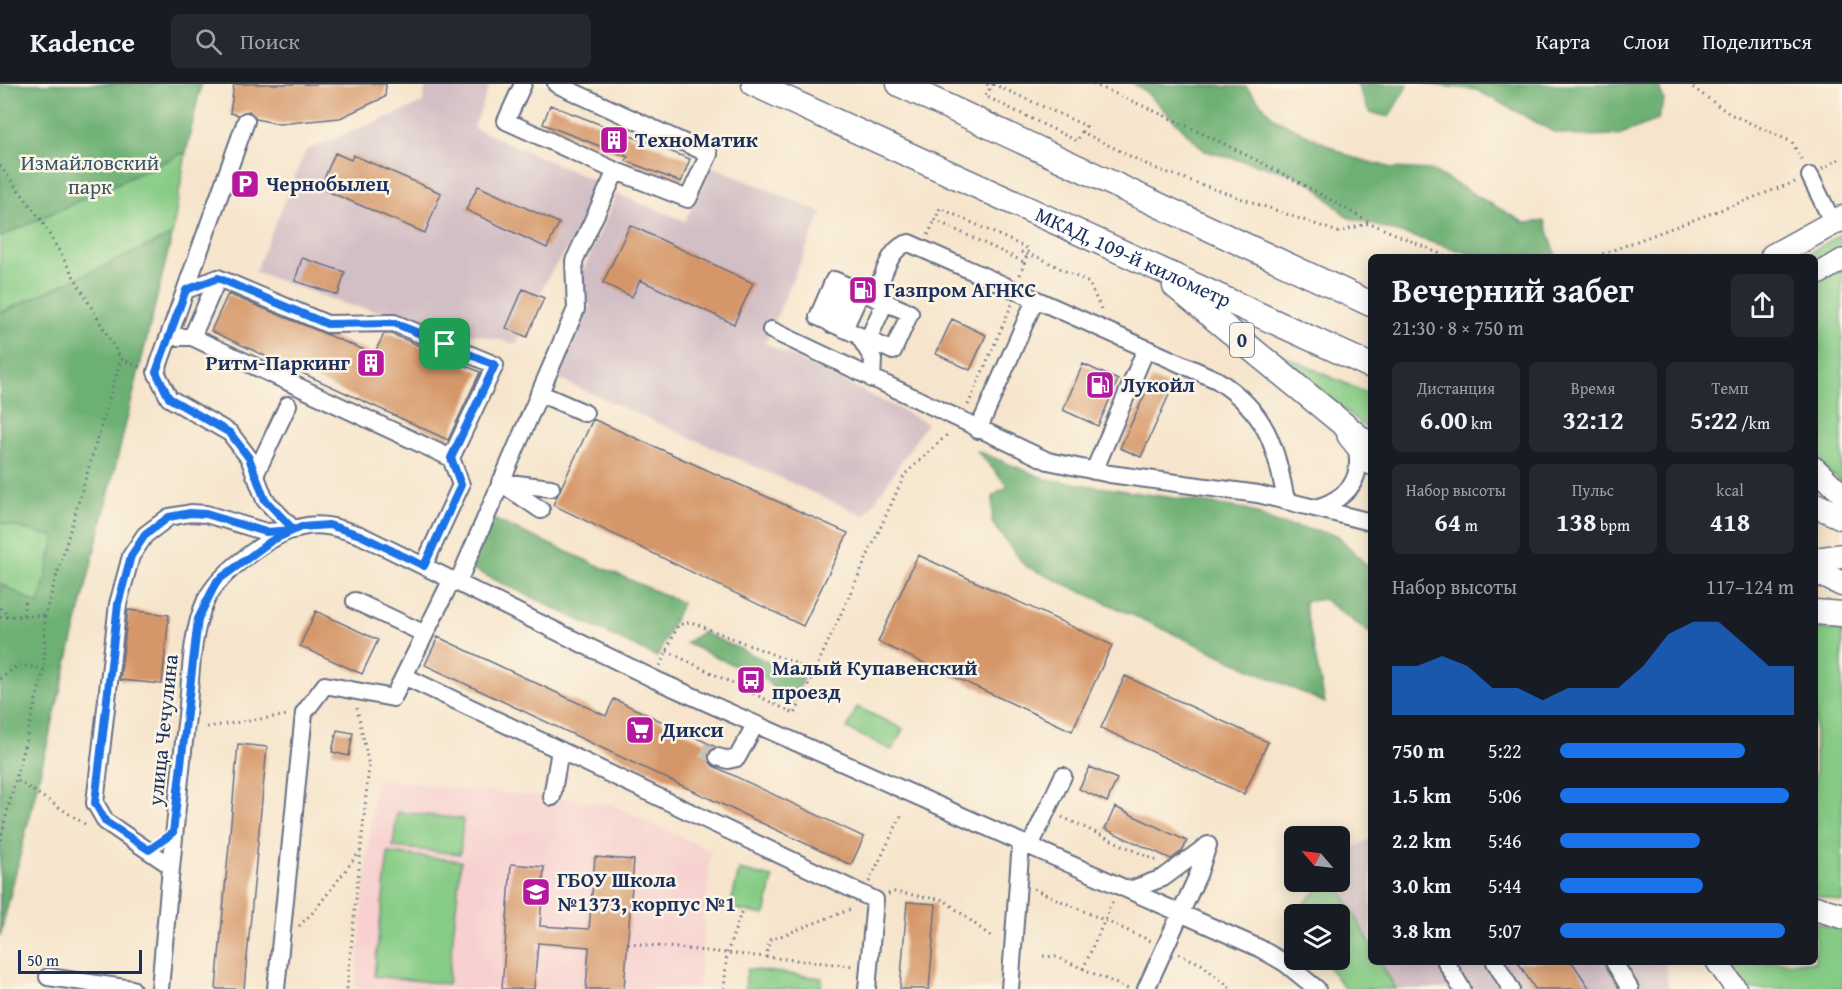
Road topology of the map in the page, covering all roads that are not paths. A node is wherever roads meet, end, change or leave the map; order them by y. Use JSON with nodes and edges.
{"nodes":[{"id":1,"x":523,"y":84,"type":"edge"},
{"id":2,"x":556,"y":84,"type":"edge"},
{"id":3,"x":754,"y":84,"type":"edge"},
{"id":4,"x":899,"y":84,"type":"edge"},
{"id":5,"x":246,"y":121,"type":"dead end"},
{"id":6,"x":616,"y":171,"type":"junction"},
{"id":7,"x":1810,"y":176,"type":"road end"},
{"id":8,"x":1838,"y":220,"type":"edge"},
{"id":9,"x":1777,"y":254,"type":"edge"},
{"id":10,"x":1273,"y":259,"type":"junction"},
{"id":11,"x":1842,"y":260,"type":"edge"},
{"id":12,"x":1145,"y":262,"type":"junction"},
{"id":13,"x":1818,"y":274,"type":"edge"},
{"id":14,"x":218,"y":278,"type":"junction"},
{"id":15,"x":186,"y":290,"type":"junction"},
{"id":16,"x":1368,"y":291,"type":"edge"},
{"id":17,"x":873,"y":297,"type":"junction"},
{"id":18,"x":1035,"y":300,"type":"junction"},
{"id":19,"x":1368,"y":303,"type":"edge"},
{"id":20,"x":771,"y":330,"type":"dead end"},
{"id":21,"x":857,"y":335,"type":"junction"},
{"id":22,"x":169,"y":337,"type":"junction"},
{"id":23,"x":192,"y":337,"type":"junction"},
{"id":24,"x":1146,"y":349,"type":"junction"},
{"id":25,"x":1368,"y":365,"type":"edge"},
{"id":26,"x":872,"y":379,"type":"junction"},
{"id":27,"x":539,"y":393,"type":"junction"},
{"id":28,"x":288,"y":405,"type":"dead end"},
{"id":29,"x":585,"y":413,"type":"dead end"},
{"id":30,"x":978,"y":430,"type":"junction"},
{"id":31,"x":1363,"y":446,"type":"edge"},
{"id":32,"x":451,"y":458,"type":"junction"},
{"id":33,"x":1094,"y":471,"type":"junction"},
{"id":34,"x":1818,"y":471,"type":"edge"},
{"id":35,"x":255,"y":475,"type":"junction"},
{"id":36,"x":501,"y":482,"type":"junction"},
{"id":37,"x":551,"y":488,"type":"dead end"},
{"id":38,"x":1842,"y":494,"type":"edge"},
{"id":39,"x":1286,"y":500,"type":"junction"},
{"id":40,"x":1818,"y":506,"type":"edge"},
{"id":41,"x":1316,"y":508,"type":"junction"},
{"id":42,"x":541,"y":510,"type":"dead end"},
{"id":43,"x":1842,"y":517,"type":"edge"},
{"id":44,"x":1368,"y":521,"type":"edge"},
{"id":45,"x":238,"y":524,"type":"junction"},
{"id":46,"x":294,"y":530,"type":"junction"},
{"id":47,"x":1842,"y":556,"type":"edge"},
{"id":48,"x":1818,"y":560,"type":"edge"},
{"id":49,"x":239,"y":563,"type":"junction"},
{"id":50,"x":424,"y":566,"type":"junction"},
{"id":51,"x":1818,"y":572,"type":"edge"},
{"id":52,"x":455,"y":580,"type":"junction"},
{"id":53,"x":1842,"y":584,"type":"edge"},
{"id":54,"x":355,"y":601,"type":"dead end"},
{"id":55,"x":1818,"y":612,"type":"edge"},
{"id":56,"x":1842,"y":614,"type":"edge"},
{"id":57,"x":425,"y":634,"type":"junction"},
{"id":58,"x":404,"y":676,"type":"junction"},
{"id":59,"x":755,"y":725,"type":"junction"},
{"id":60,"x":560,"y":750,"type":"junction"},
{"id":61,"x":718,"y":757,"type":"tunnel mouth"},
{"id":62,"x":1063,"y":776,"type":"dead end"},
{"id":63,"x":552,"y":797,"type":"dead end"},
{"id":64,"x":173,"y":833,"type":"junction"},
{"id":65,"x":1025,"y":844,"type":"junction"},
{"id":66,"x":149,"y":850,"type":"junction"},
{"id":67,"x":171,"y":866,"type":"junction"},
{"id":68,"x":1130,"y":890,"type":"junction"},
{"id":69,"x":1818,"y":909,"type":"edge"},
{"id":70,"x":1181,"y":913,"type":"junction"},
{"id":71,"x":1842,"y":916,"type":"edge"},
{"id":72,"x":1448,"y":965,"type":"edge"},
{"id":73,"x":1497,"y":965,"type":"edge"},
{"id":74,"x":1616,"y":965,"type":"edge"},
{"id":75,"x":1719,"y":965,"type":"edge"},
{"id":76,"x":48,"y":977,"type":"dead end"},
{"id":77,"x":132,"y":989,"type":"edge"},
{"id":78,"x":160,"y":989,"type":"edge"},
{"id":79,"x":276,"y":989,"type":"edge"},
{"id":80,"x":867,"y":989,"type":"edge"},
{"id":81,"x":1010,"y":989,"type":"edge"},
{"id":82,"x":1146,"y":989,"type":"edge"},
{"id":83,"x":1317,"y":989,"type":"edge"},
{"id":84,"x":1462,"y":989,"type":"edge"},
{"id":85,"x":1512,"y":989,"type":"edge"},
{"id":86,"x":1630,"y":989,"type":"edge"},
{"id":87,"x":1736,"y":989,"type":"edge"}],
"edges":[{"from":1,"to":6,"type":"street"},
{"from":2,"to":6,"type":"street"},
{"from":3,"to":12,"type":"highway","name":"МКАД, 109-й километр"},
{"from":4,"to":10,"type":"highway"},
{"from":5,"to":15,"type":"street"},
{"from":6,"to":27,"type":"street"},
{"from":7,"to":8,"type":"street"},
{"from":8,"to":9,"type":"highway"},
{"from":10,"to":16,"type":"highway"},
{"from":10,"to":19,"type":"highway"},
{"from":11,"to":13,"type":"main road"},
{"from":12,"to":25,"type":"highway","name":"МКАД, 109-й километр"},
{"from":12,"to":31,"type":"highway","number":"0"},
{"from":14,"to":15,"type":"street"},
{"from":14,"to":23,"type":"street"},
{"from":14,"to":32,"type":"street"},
{"from":15,"to":22,"type":"street"},
{"from":17,"to":18,"type":"street"},
{"from":17,"to":21,"type":"street"},
{"from":17,"to":21,"type":"street"},
{"from":17,"to":21,"type":"street"},
{"from":18,"to":24,"type":"street"},
{"from":18,"to":30,"type":"street"},
{"from":20,"to":26,"type":"street"},
{"from":21,"to":26,"type":"street"},
{"from":22,"to":23,"type":"street"},
{"from":22,"to":35,"type":"street"},
{"from":23,"to":32,"type":"street"},
{"from":24,"to":33,"type":"street"},
{"from":24,"to":39,"type":"street"},
{"from":26,"to":30,"type":"street"},
{"from":27,"to":29,"type":"street"},
{"from":27,"to":36,"type":"street"},
{"from":28,"to":35,"type":"street"},
{"from":30,"to":33,"type":"street"},
{"from":31,"to":41,"type":"street"},
{"from":32,"to":50,"type":"street"},
{"from":33,"to":39,"type":"street"},
{"from":34,"to":38,"type":"main road"},
{"from":35,"to":46,"type":"street"},
{"from":36,"to":37,"type":"street"},
{"from":36,"to":42,"type":"street"},
{"from":36,"to":52,"type":"street"},
{"from":39,"to":41,"type":"street"},
{"from":40,"to":43,"type":"highway"},
{"from":41,"to":44,"type":"street"},
{"from":45,"to":46,"type":"street"},
{"from":45,"to":49,"type":"street"},
{"from":45,"to":66,"type":"street"},
{"from":46,"to":49,"type":"street"},
{"from":46,"to":50,"type":"street"},
{"from":47,"to":48,"type":"highway"},
{"from":49,"to":64,"type":"street","name":"улица Чечулина"},
{"from":50,"to":52,"type":"street"},
{"from":51,"to":53,"type":"highway"},
{"from":52,"to":57,"type":"street"},
{"from":52,"to":59,"type":"street"},
{"from":54,"to":57,"type":"street"},
{"from":55,"to":56,"type":"highway"},
{"from":57,"to":58,"type":"street"},
{"from":58,"to":60,"type":"street"},
{"from":58,"to":79,"type":"street"},
{"from":59,"to":61,"type":"street"},
{"from":59,"to":65,"type":"street"},
{"from":60,"to":63,"type":"street"},
{"from":60,"to":80,"type":"street"},
{"from":62,"to":65,"type":"street"},
{"from":64,"to":66,"type":"street"},
{"from":64,"to":67,"type":"street","name":"улица Чечулина"},
{"from":65,"to":68,"type":"street"},
{"from":65,"to":81,"type":"street"},
{"from":66,"to":67,"type":"street"},
{"from":67,"to":78,"type":"street","name":"улица Чечулина"},
{"from":68,"to":70,"type":"street"},
{"from":68,"to":70,"type":"street"},
{"from":69,"to":71,"type":"highway"},
{"from":70,"to":82,"type":"street"},
{"from":70,"to":83,"type":"street"},
{"from":72,"to":84,"type":"street"},
{"from":73,"to":85,"type":"street"},
{"from":74,"to":86,"type":"street"},
{"from":75,"to":87,"type":"main road"},
{"from":76,"to":77,"type":"street"}]}
